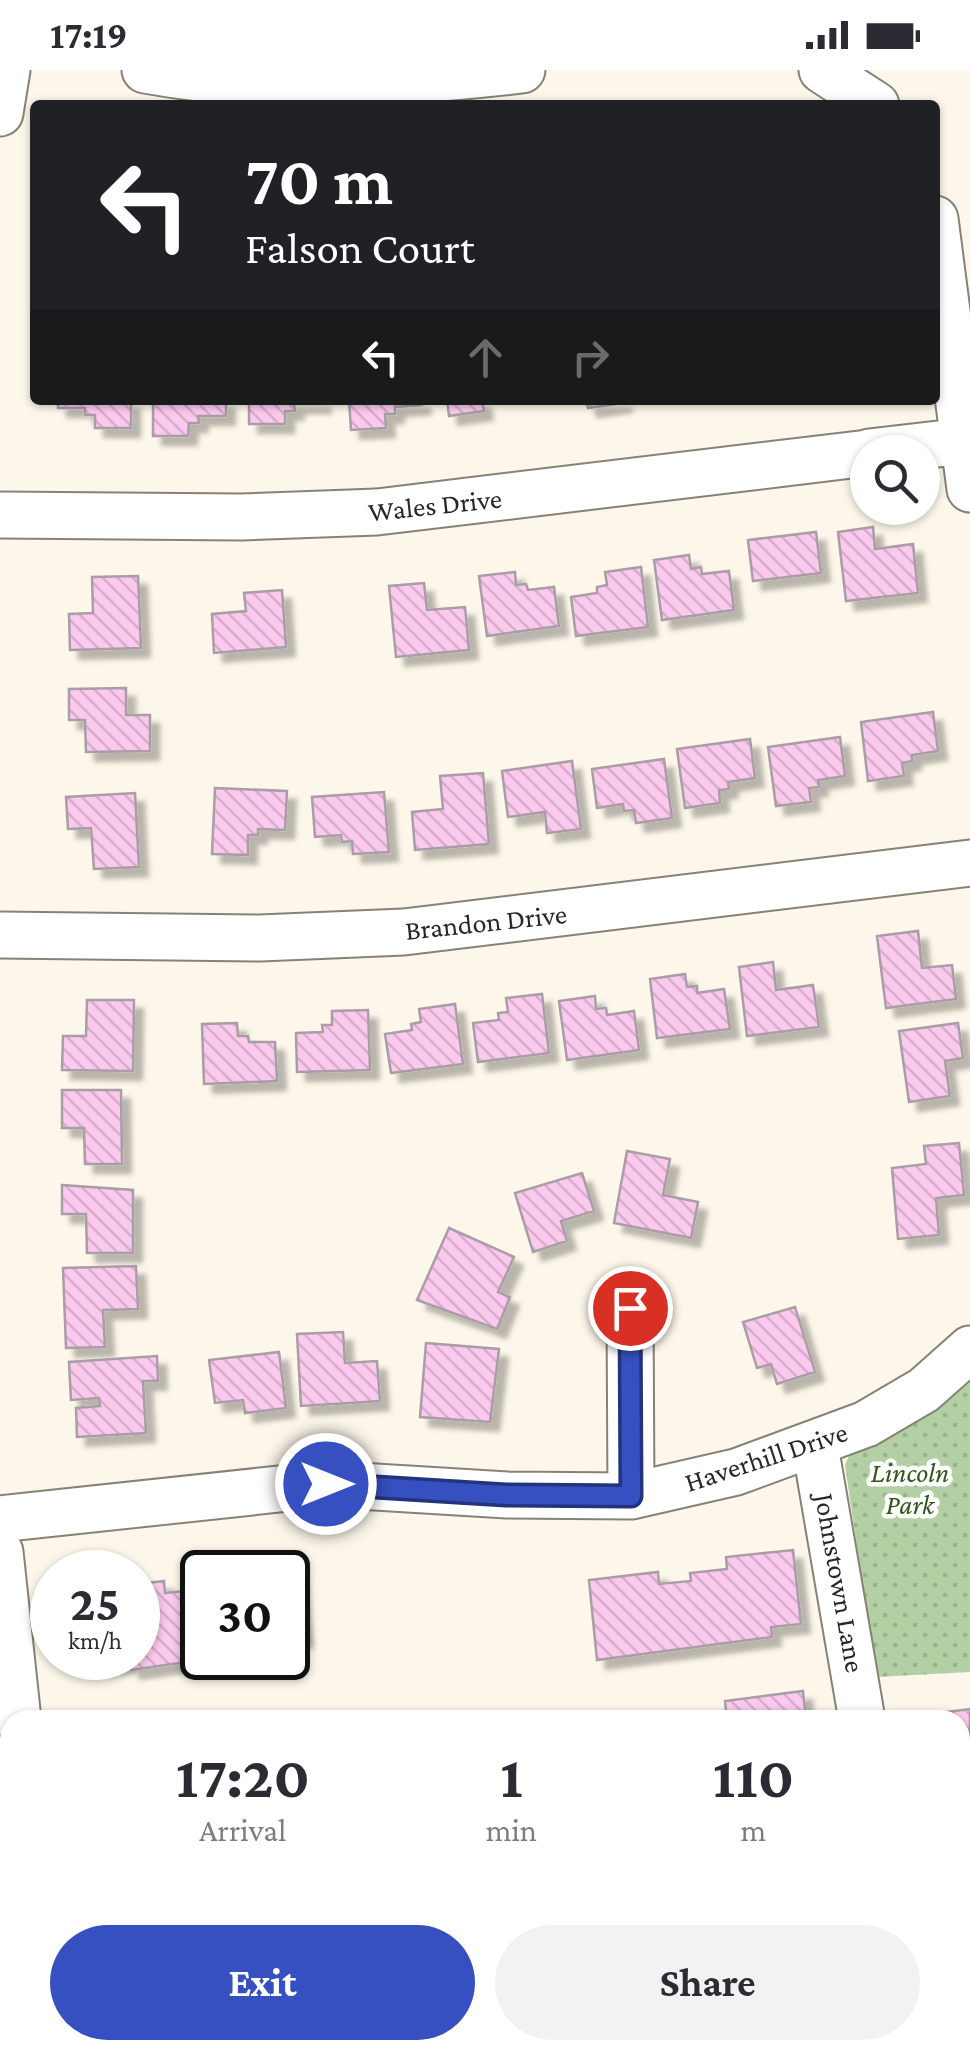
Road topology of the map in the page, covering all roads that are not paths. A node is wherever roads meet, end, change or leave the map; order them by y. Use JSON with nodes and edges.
{"nodes":[{"id":1,"x":7,"y":70,"type":"edge"},
{"id":2,"x":145,"y":70,"type":"edge"},
{"id":3,"x":522,"y":70,"type":"edge"},
{"id":4,"x":822,"y":70,"type":"edge"},
{"id":5,"x":868,"y":100,"type":"edge"},
{"id":6,"x":0,"y":113,"type":"edge"},
{"id":7,"x":940,"y":255,"type":"edge"},
{"id":8,"x":964,"y":440,"type":"junction"},
{"id":9,"x":940,"y":443,"type":"edge"},
{"id":10,"x":850,"y":455,"type":"edge"},
{"id":11,"x":970,"y":489,"type":"edge"},
{"id":12,"x":0,"y":514,"type":"edge"},
{"id":13,"x":970,"y":863,"type":"edge"},
{"id":14,"x":0,"y":935,"type":"edge"},
{"id":15,"x":630,"y":1308,"type":"dead end"},
{"id":16,"x":970,"y":1348,"type":"edge"},
{"id":17,"x":815,"y":1446,"type":"junction"},
{"id":18,"x":631,"y":1496,"type":"junction"},
{"id":19,"x":0,"y":1519,"type":"edge"},
{"id":20,"x":0,"y":1552,"type":"edge"},
{"id":21,"x":17,"y":1710,"type":"edge"},
{"id":22,"x":860,"y":1710,"type":"edge"}],
"edges":[{"from":1,"to":6,"type":"street"},
{"from":2,"to":3,"type":"street"},
{"from":4,"to":5,"type":"street"},
{"from":7,"to":8,"type":"street"},
{"from":8,"to":9,"type":"street","name":"Wales Drive"},
{"from":8,"to":11,"type":"street"},
{"from":10,"to":12,"type":"street","name":"Wales Drive"},
{"from":13,"to":14,"type":"street","name":"Brandon Drive"},
{"from":15,"to":18,"type":"street"},
{"from":16,"to":17,"type":"street","name":"Haverhill Drive"},
{"from":17,"to":18,"type":"street","name":"Haverhill Drive"},
{"from":17,"to":22,"type":"street","name":"Johnstown Lane"},
{"from":18,"to":19,"type":"street","name":"Haverhill Drive"},
{"from":20,"to":21,"type":"street"}]}
